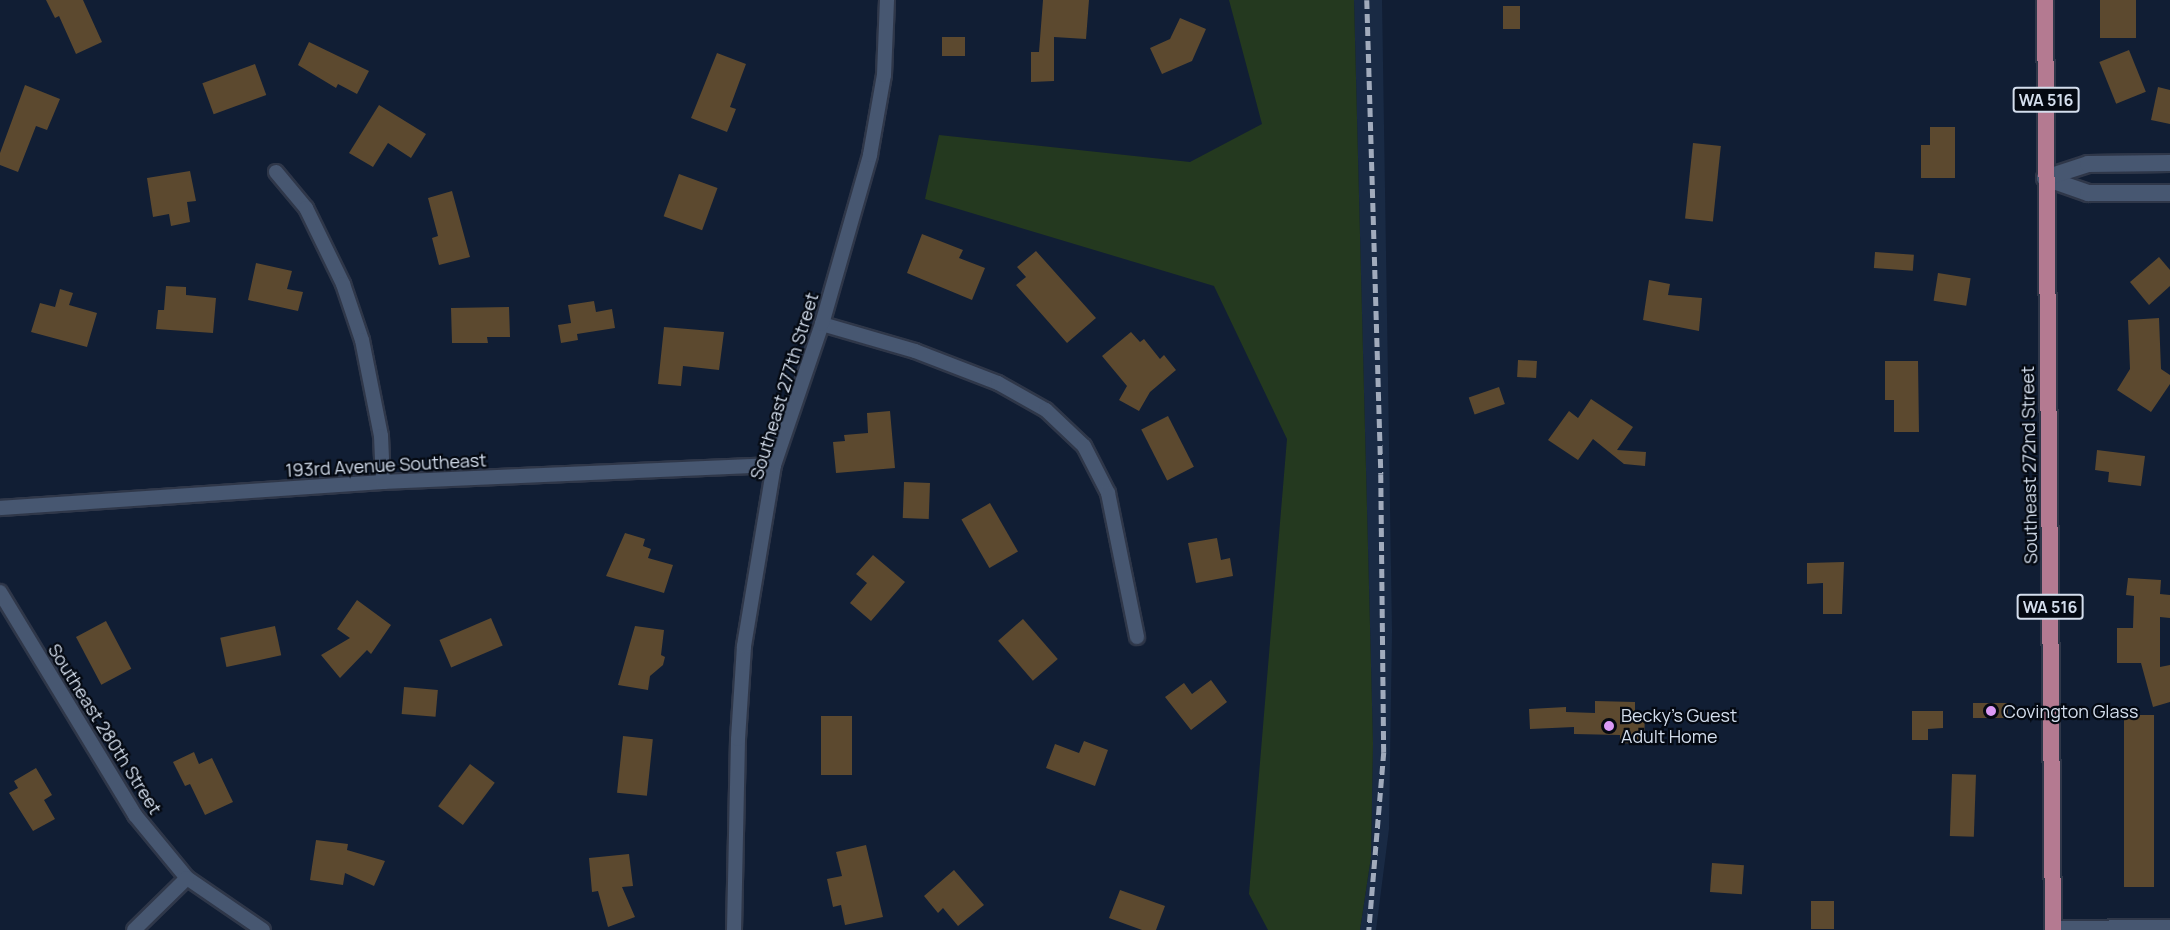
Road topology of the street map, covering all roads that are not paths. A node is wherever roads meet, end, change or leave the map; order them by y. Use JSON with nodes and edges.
{"nodes":[{"id":1,"x":887,"y":0,"type":"edge"},
{"id":2,"x":2045,"y":0,"type":"edge"},
{"id":3,"x":2170,"y":163,"type":"edge"},
{"id":4,"x":276,"y":172,"type":"dead end"},
{"id":5,"x":2045,"y":178,"type":"junction"},
{"id":6,"x":2170,"y":193,"type":"edge"},
{"id":7,"x":822,"y":324,"type":"junction"},
{"id":8,"x":774,"y":465,"type":"junction"},
{"id":9,"x":383,"y":482,"type":"junction"},
{"id":10,"x":0,"y":508,"type":"edge"},
{"id":11,"x":0,"y":592,"type":"edge"},
{"id":12,"x":1137,"y":637,"type":"dead end"},
{"id":13,"x":187,"y":878,"type":"junction"},
{"id":14,"x":2170,"y":927,"type":"edge"},
{"id":15,"x":2053,"y":929,"type":"edge"},
{"id":16,"x":134,"y":930,"type":"edge"},
{"id":17,"x":263,"y":930,"type":"edge"},
{"id":18,"x":734,"y":930,"type":"edge"}],
"edges":[{"from":1,"to":7,"type":"street","name":"Southeast 277th Street"},
{"from":2,"to":5,"type":"main road","name":"Southeast 272nd Street","number":"WA 516"},
{"from":3,"to":5,"type":"street"},
{"from":4,"to":9,"type":"street"},
{"from":5,"to":6,"type":"street"},
{"from":5,"to":15,"type":"main road","name":"Southeast 272nd Street","number":"WA 516"},
{"from":7,"to":8,"type":"street","name":"Southeast 277th Street"},
{"from":7,"to":12,"type":"street"},
{"from":8,"to":9,"type":"street","name":"193rd Avenue Southeast"},
{"from":8,"to":18,"type":"street","name":"Southeast 277th Street"},
{"from":9,"to":10,"type":"street","name":"193rd Avenue Southeast"},
{"from":11,"to":13,"type":"street","name":"Southeast 280th Street"},
{"from":13,"to":16,"type":"street"},
{"from":13,"to":17,"type":"street","name":"Southeast 280th Street"},
{"from":14,"to":15,"type":"street"}]}
